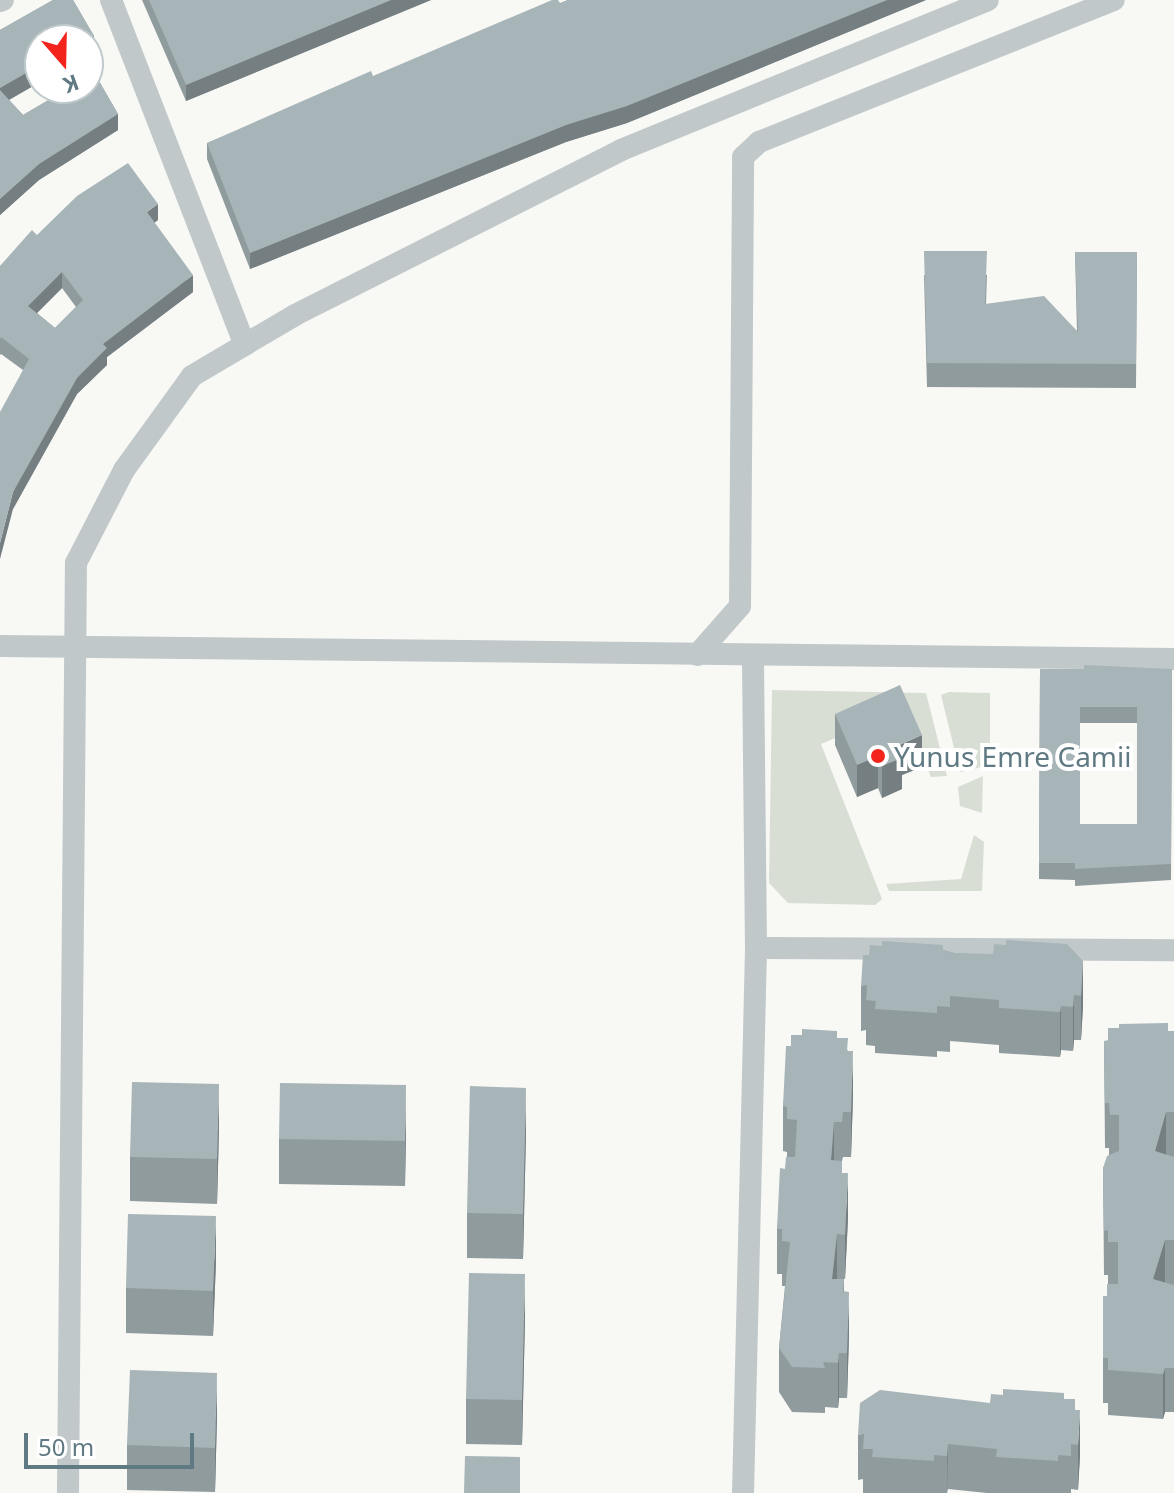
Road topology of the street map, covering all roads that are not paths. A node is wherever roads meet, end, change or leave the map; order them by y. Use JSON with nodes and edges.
{"nodes":[{"id":1,"x":111,"y":0,"type":"edge"},
{"id":2,"x":988,"y":0,"type":"edge"},
{"id":3,"x":1114,"y":0,"type":"edge"},
{"id":4,"x":245,"y":345,"type":"junction"},
{"id":5,"x":0,"y":646,"type":"edge"},
{"id":6,"x":73,"y":647,"type":"junction"},
{"id":7,"x":697,"y":655,"type":"junction"},
{"id":8,"x":753,"y":656,"type":"junction"},
{"id":9,"x":1174,"y":659,"type":"edge"},
{"id":10,"x":756,"y":948,"type":"junction"},
{"id":11,"x":1174,"y":950,"type":"edge"},
{"id":12,"x":68,"y":1493,"type":"edge"},
{"id":13,"x":743,"y":1493,"type":"edge"}],
"edges":[{"from":1,"to":4,"type":"street"},
{"from":2,"to":4,"type":"street"},
{"from":3,"to":7,"type":"street"},
{"from":4,"to":6,"type":"street"},
{"from":5,"to":6,"type":"street"},
{"from":6,"to":7,"type":"street"},
{"from":6,"to":12,"type":"street"},
{"from":7,"to":8,"type":"street"},
{"from":8,"to":9,"type":"street"},
{"from":8,"to":10,"type":"street"},
{"from":10,"to":11,"type":"street"},
{"from":10,"to":13,"type":"street"}]}
